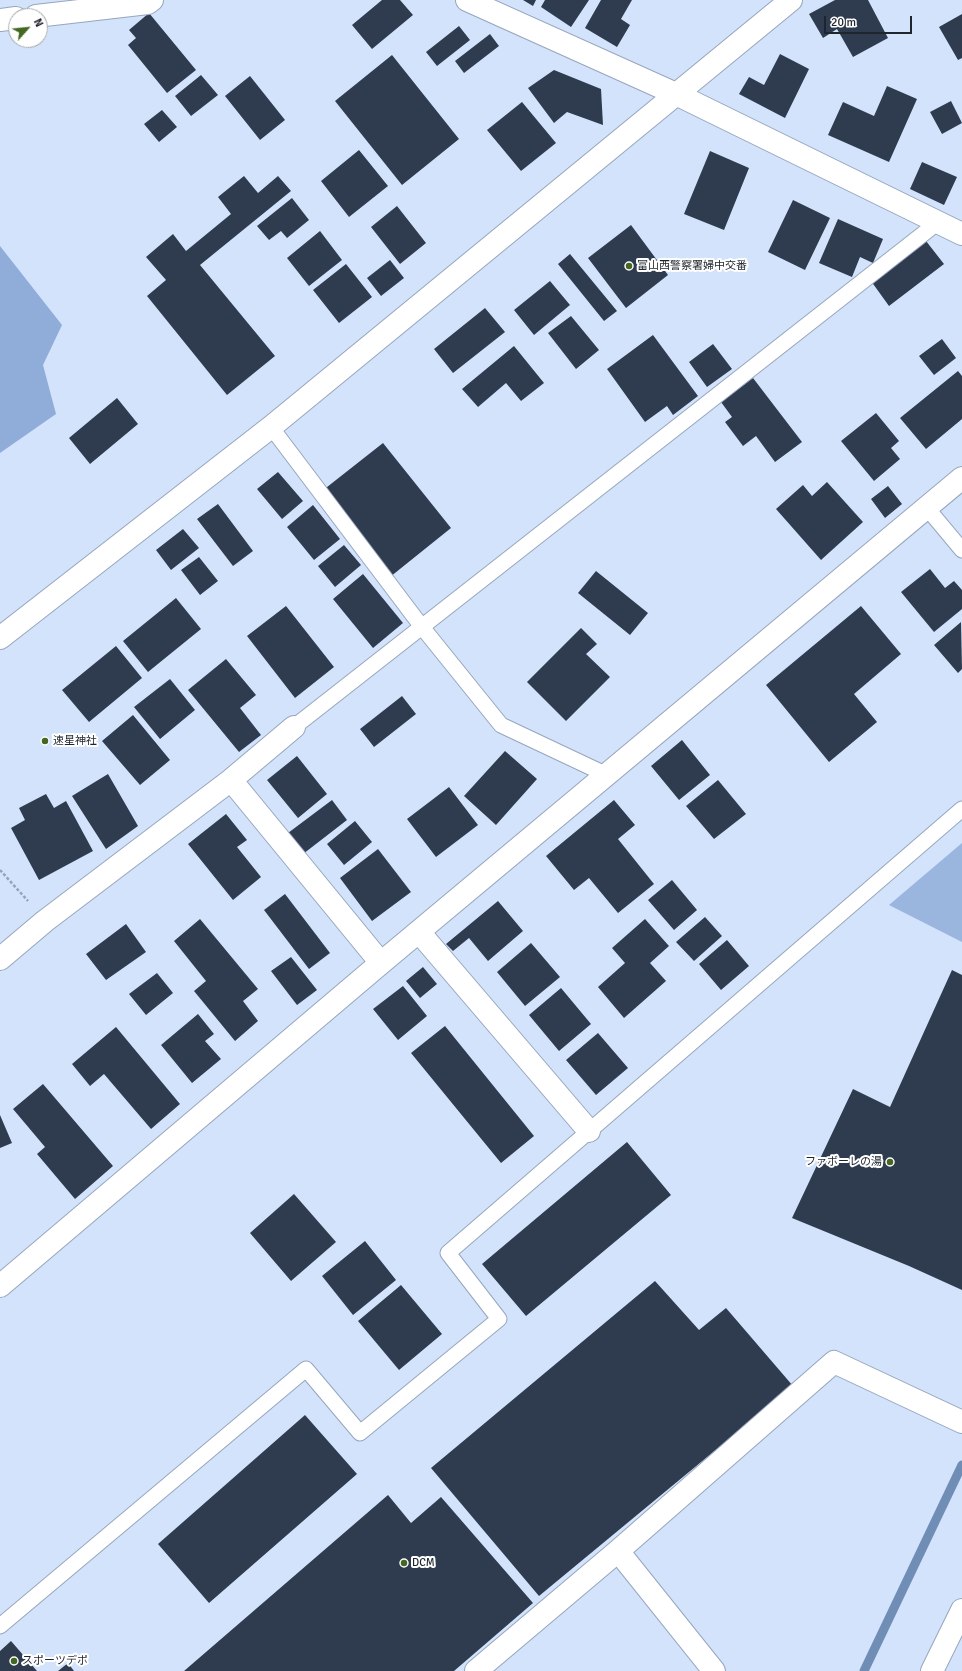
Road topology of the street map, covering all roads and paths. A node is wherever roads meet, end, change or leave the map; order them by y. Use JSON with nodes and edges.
{"nodes":[{"id":1,"x":152,"y":0,"type":"edge"},
{"id":2,"x":467,"y":0,"type":"edge"},
{"id":3,"x":783,"y":3,"type":"edge"},
{"id":4,"x":48,"y":15,"type":"edge"},
{"id":5,"x":676,"y":94,"type":"junction"},
{"id":6,"x":937,"y":223,"type":"junction"},
{"id":7,"x":962,"y":234,"type":"edge"},
{"id":8,"x":271,"y":427,"type":"junction"},
{"id":9,"x":962,"y":478,"type":"edge"},
{"id":10,"x":927,"y":508,"type":"junction"},
{"id":11,"x":962,"y":550,"type":"edge"},
{"id":12,"x":422,"y":627,"type":"junction"},
{"id":13,"x":0,"y":638,"type":"edge"},
{"id":14,"x":294,"y":727,"type":"joint"},
{"id":15,"x":607,"y":775,"type":"junction"},
{"id":16,"x":231,"y":780,"type":"junction"},
{"id":17,"x":962,"y":809,"type":"edge"},
{"id":18,"x":0,"y":870,"type":"edge"},
{"id":19,"x":45,"y":921,"type":"junction"},
{"id":20,"x":418,"y":932,"type":"junction"},
{"id":21,"x":0,"y":959,"type":"edge"},
{"id":22,"x":381,"y":963,"type":"junction"},
{"id":23,"x":589,"y":1131,"type":"junction"},
{"id":24,"x":0,"y":1286,"type":"edge"},
{"id":25,"x":962,"y":1422,"type":"edge"},
{"id":26,"x":618,"y":1551,"type":"junction"},
{"id":27,"x":962,"y":1610,"type":"edge"},
{"id":28,"x":0,"y":1626,"type":"edge"},
{"id":29,"x":476,"y":1671,"type":"edge"},
{"id":30,"x":714,"y":1671,"type":"edge"},
{"id":31,"x":932,"y":1671,"type":"edge"}],
"edges":[{"from":1,"to":4,"type":"street"},
{"from":2,"to":5,"type":"street"},
{"from":3,"to":5,"type":"street"},
{"from":5,"to":6,"type":"street"},
{"from":5,"to":8,"type":"street"},
{"from":6,"to":7,"type":"street"},
{"from":6,"to":12,"type":"lane"},
{"from":8,"to":12,"type":"lane"},
{"from":8,"to":13,"type":"street"},
{"from":9,"to":10,"type":"street"},
{"from":10,"to":11,"type":"lane"},
{"from":10,"to":15,"type":"street"},
{"from":12,"to":14,"type":"lane"},
{"from":12,"to":15,"type":"lane"},
{"from":14,"to":16,"type":"street"},
{"from":15,"to":20,"type":"street"},
{"from":16,"to":19,"type":"street"},
{"from":16,"to":22,"type":"street"},
{"from":17,"to":23,"type":"lane"},
{"from":18,"to":19,"type":"path"},
{"from":19,"to":21,"type":"street"},
{"from":20,"to":22,"type":"street"},
{"from":20,"to":23,"type":"street"},
{"from":22,"to":24,"type":"street"},
{"from":23,"to":28,"type":"lane"},
{"from":25,"to":26,"type":"street"},
{"from":26,"to":29,"type":"street"},
{"from":26,"to":30,"type":"street"},
{"from":27,"to":31,"type":"street"}]}
